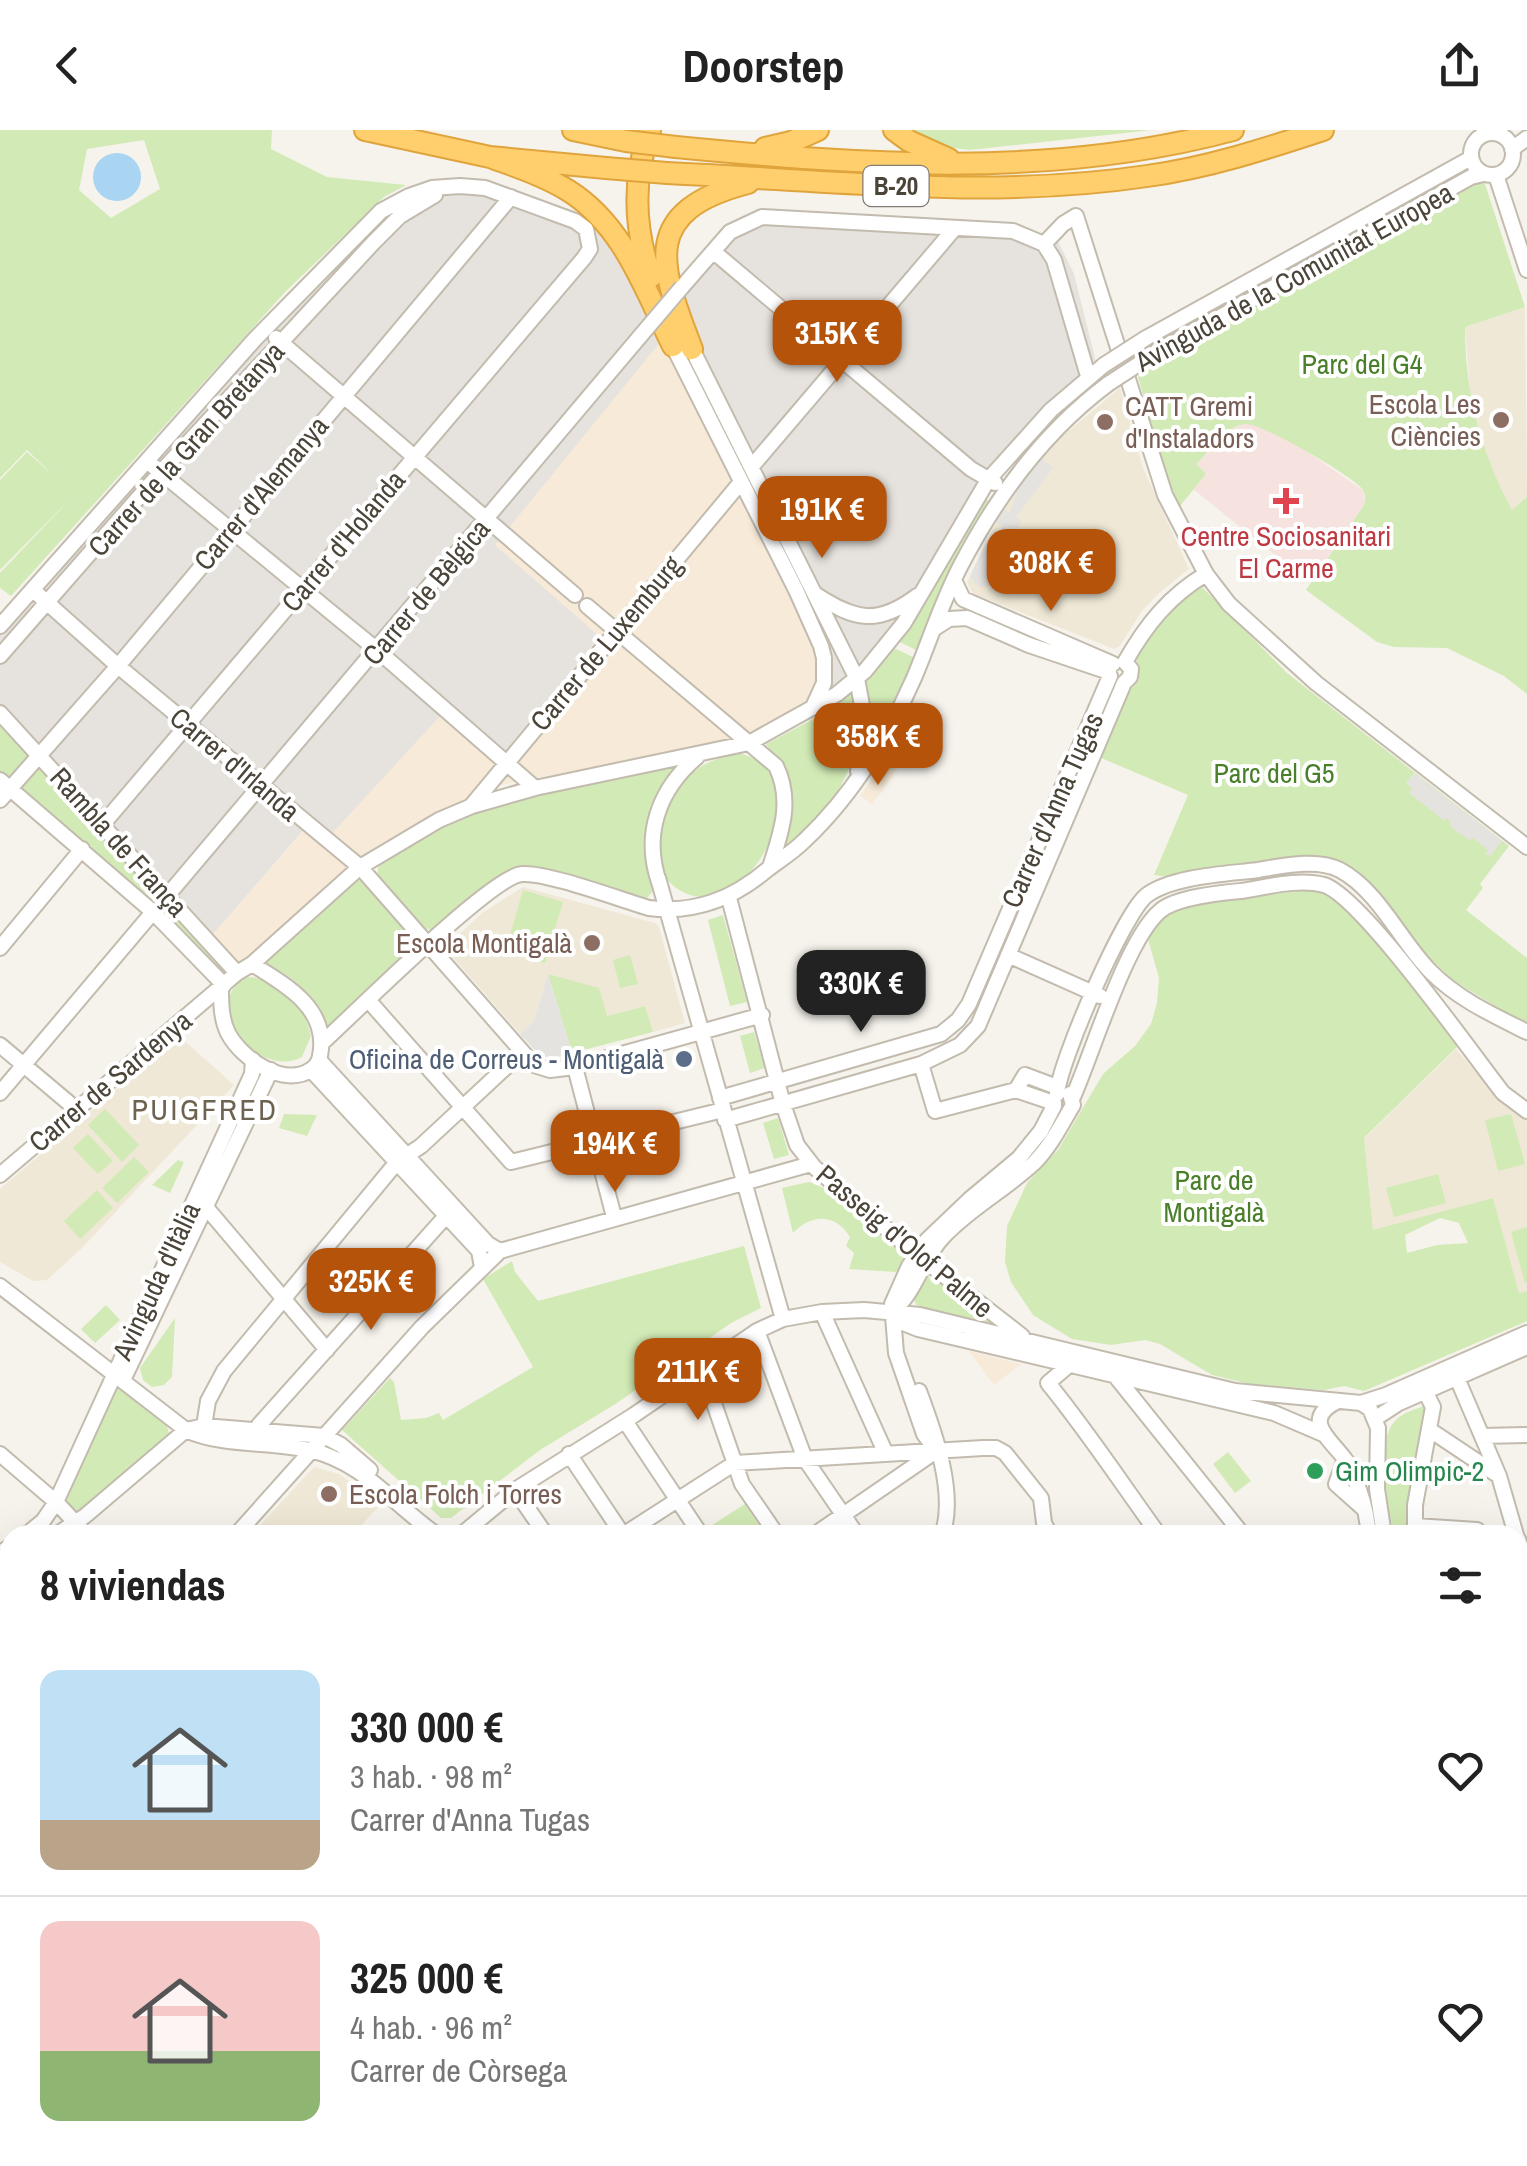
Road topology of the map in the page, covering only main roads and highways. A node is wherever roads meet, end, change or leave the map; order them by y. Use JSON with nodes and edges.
{"nodes":[{"id":1,"x":365,"y":130,"type":"edge"},
{"id":2,"x":572,"y":130,"type":"edge"},
{"id":3,"x":650,"y":130,"type":"edge"},
{"id":4,"x":818,"y":130,"type":"edge"},
{"id":5,"x":894,"y":130,"type":"edge"},
{"id":6,"x":1233,"y":130,"type":"edge"},
{"id":7,"x":1323,"y":130,"type":"edge"},
{"id":8,"x":739,"y":153,"type":"junction"},
{"id":9,"x":490,"y":157,"type":"junction"},
{"id":10,"x":960,"y":164,"type":"junction"},
{"id":11,"x":768,"y":177,"type":"junction"},
{"id":12,"x":682,"y":347,"type":"junction"}],
"edges":[{"from":1,"to":9,"type":"highway","number":"B-20"},
{"from":2,"to":8,"type":"highway","number":"B-20","bridge":true},
{"from":3,"to":12,"type":"highway"},
{"from":4,"to":8,"type":"highway"},
{"from":5,"to":10,"type":"highway"},
{"from":6,"to":10,"type":"highway","number":"B-20"},
{"from":7,"to":11,"type":"highway","number":"B-20"},
{"from":8,"to":10,"type":"highway","number":"B-20"},
{"from":9,"to":11,"type":"highway","number":"B-20","bridge":true},
{"from":9,"to":12,"type":"highway"},
{"from":11,"to":12,"type":"highway"}]}
